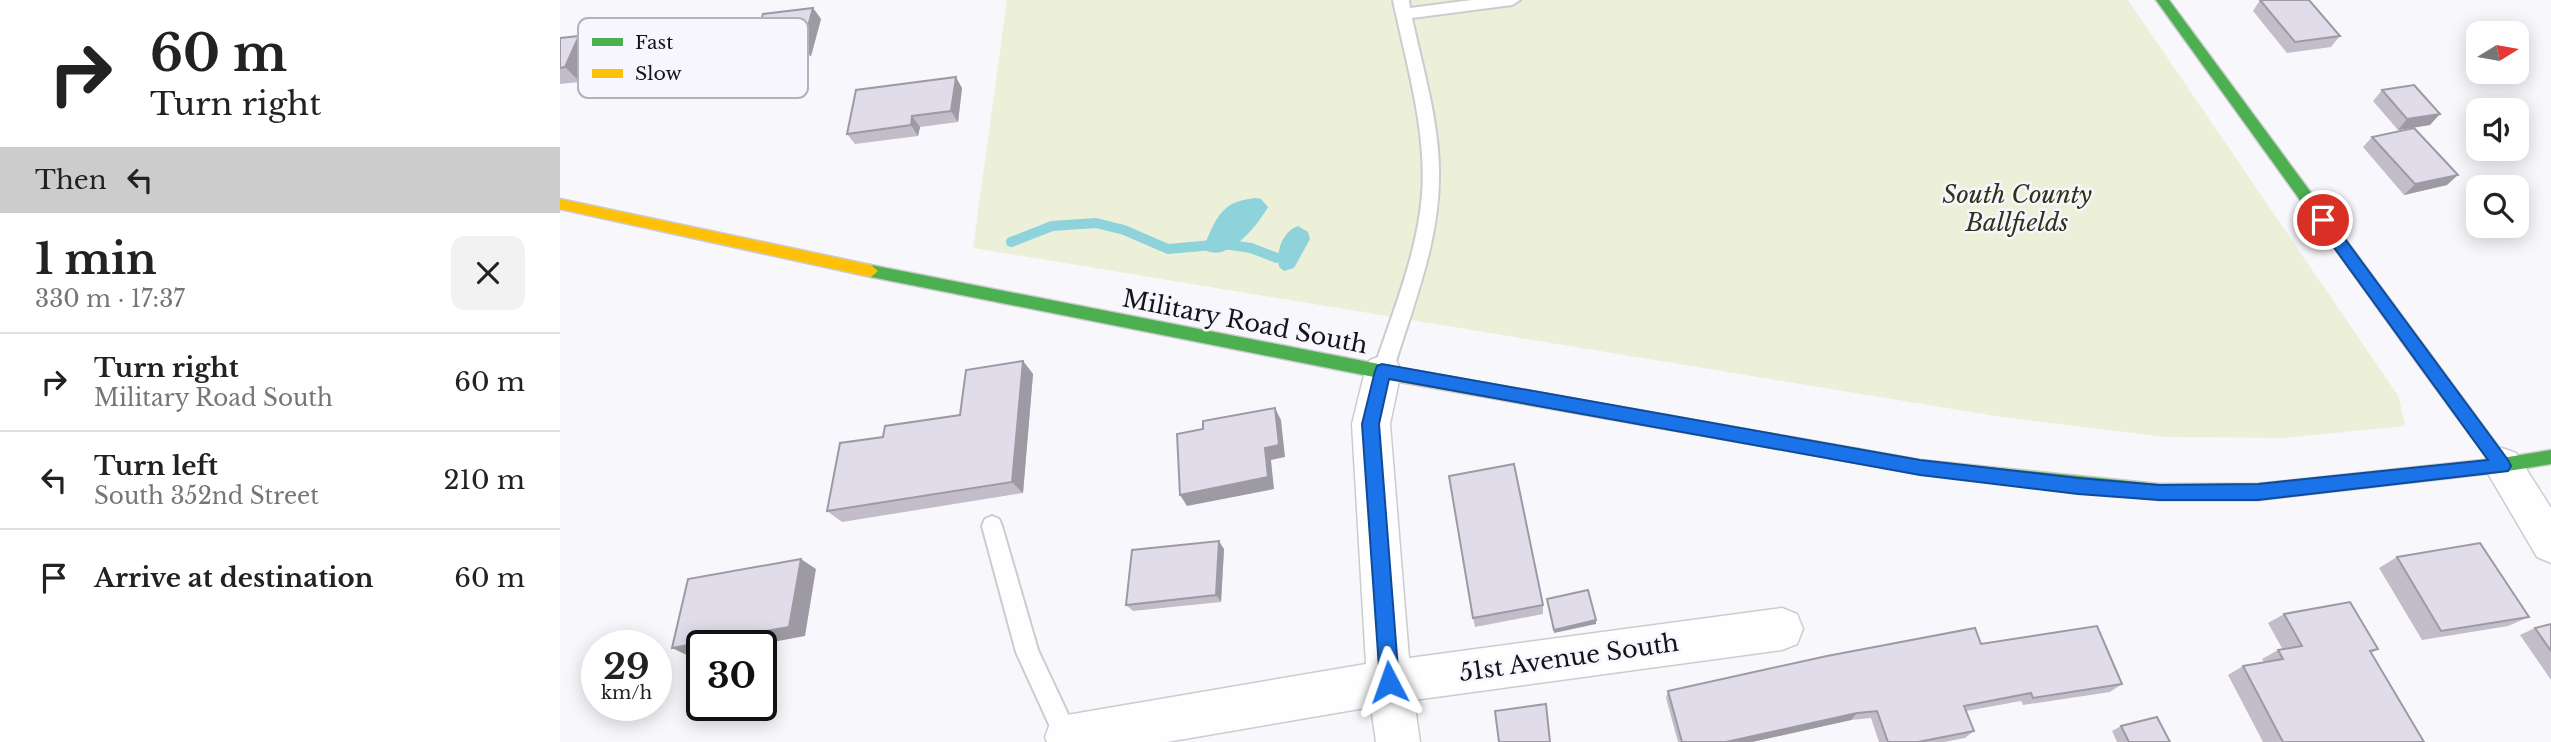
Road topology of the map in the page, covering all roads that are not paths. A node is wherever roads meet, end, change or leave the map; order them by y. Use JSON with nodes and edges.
{"nodes":[{"id":1,"x":1512,"y":0,"type":"edge"},
{"id":2,"x":2162,"y":0,"type":"edge"},
{"id":3,"x":1402,"y":7,"type":"edge"},
{"id":4,"x":560,"y":204,"type":"edge"},
{"id":5,"x":1382,"y":371,"type":"junction"},
{"id":6,"x":2551,"y":457,"type":"edge"},
{"id":7,"x":2502,"y":466,"type":"junction"},
{"id":8,"x":992,"y":526,"type":"dead end"},
{"id":9,"x":2551,"y":544,"type":"edge"},
{"id":10,"x":1782,"y":629,"type":"dead end"},
{"id":11,"x":1389,"y":682,"type":"junction"},
{"id":12,"x":1067,"y":737,"type":"joint"},
{"id":13,"x":1398,"y":742,"type":"edge"}],
"edges":[{"from":1,"to":3,"type":"lane"},
{"from":2,"to":7,"type":"main road"},
{"from":3,"to":5,"type":"lane"},
{"from":4,"to":5,"type":"main road","name":"Military Road South"},
{"from":5,"to":7,"type":"main road","name":"Military Road South"},
{"from":5,"to":11,"type":"street"},
{"from":6,"to":7,"type":"main road","name":"Military Road South"},
{"from":7,"to":9,"type":"street"},
{"from":8,"to":12,"type":"lane"},
{"from":10,"to":11,"type":"street","name":"51st Avenue South"},
{"from":11,"to":12,"type":"street","name":"51st Avenue South"},
{"from":11,"to":13,"type":"street"}]}
